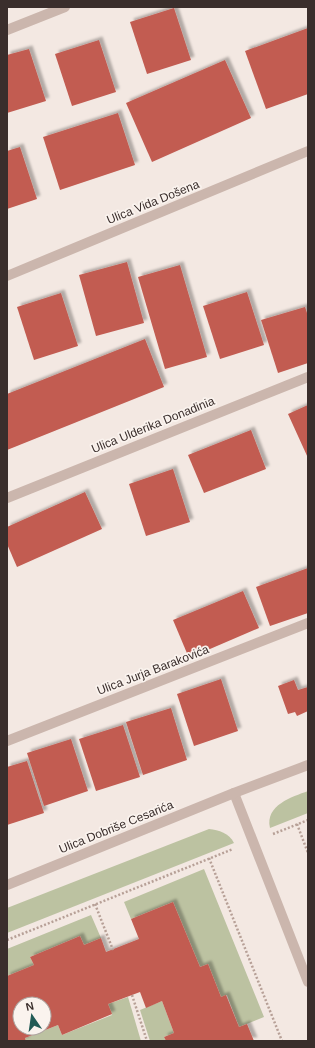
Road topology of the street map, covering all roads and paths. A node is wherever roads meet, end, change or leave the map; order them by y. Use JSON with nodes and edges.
{"nodes":[{"id":1,"x":65,"y":7,"type":"edge"},
{"id":2,"x":7,"y":30,"type":"edge"},
{"id":3,"x":308,"y":151,"type":"edge"},
{"id":4,"x":7,"y":276,"type":"edge"},
{"id":5,"x":308,"y":378,"type":"edge"},
{"id":6,"x":7,"y":498,"type":"edge"},
{"id":7,"x":308,"y":623,"type":"edge"},
{"id":8,"x":7,"y":741,"type":"edge"},
{"id":9,"x":308,"y":765,"type":"edge"},
{"id":10,"x":234,"y":793,"type":"junction"},
{"id":11,"x":308,"y":820,"type":"edge"},
{"id":12,"x":297,"y":824,"type":"junction"},
{"id":13,"x":253,"y":841,"type":"junction"},
{"id":14,"x":308,"y":853,"type":"edge"},
{"id":15,"x":209,"y":858,"type":"junction"},
{"id":16,"x":7,"y":885,"type":"edge"},
{"id":17,"x":95,"y":904,"type":"junction"},
{"id":18,"x":7,"y":940,"type":"edge"},
{"id":19,"x":113,"y":950,"type":"dead end"},
{"id":20,"x":308,"y":982,"type":"edge"},
{"id":21,"x":132,"y":995,"type":"dead end"},
{"id":22,"x":147,"y":1041,"type":"edge"},
{"id":23,"x":282,"y":1041,"type":"edge"}],
"edges":[{"from":1,"to":2,"type":"street"},
{"from":3,"to":4,"type":"street","name":"Ulica Vida Došena"},
{"from":5,"to":6,"type":"street","name":"Ulica Ulderika Donadinia"},
{"from":7,"to":8,"type":"street","name":"Ulica Jurja Barakovića"},
{"from":9,"to":10,"type":"street","name":"Ulica Dobriše Cesarića"},
{"from":10,"to":13,"type":"street"},
{"from":10,"to":16,"type":"street","name":"Ulica Dobriše Cesarića"},
{"from":11,"to":12,"type":"path"},
{"from":12,"to":13,"type":"path"},
{"from":12,"to":14,"type":"path"},
{"from":13,"to":15,"type":"path"},
{"from":13,"to":20,"type":"street"},
{"from":15,"to":17,"type":"path"},
{"from":15,"to":23,"type":"path"},
{"from":17,"to":18,"type":"path"},
{"from":17,"to":19,"type":"path"},
{"from":21,"to":22,"type":"path"}]}
